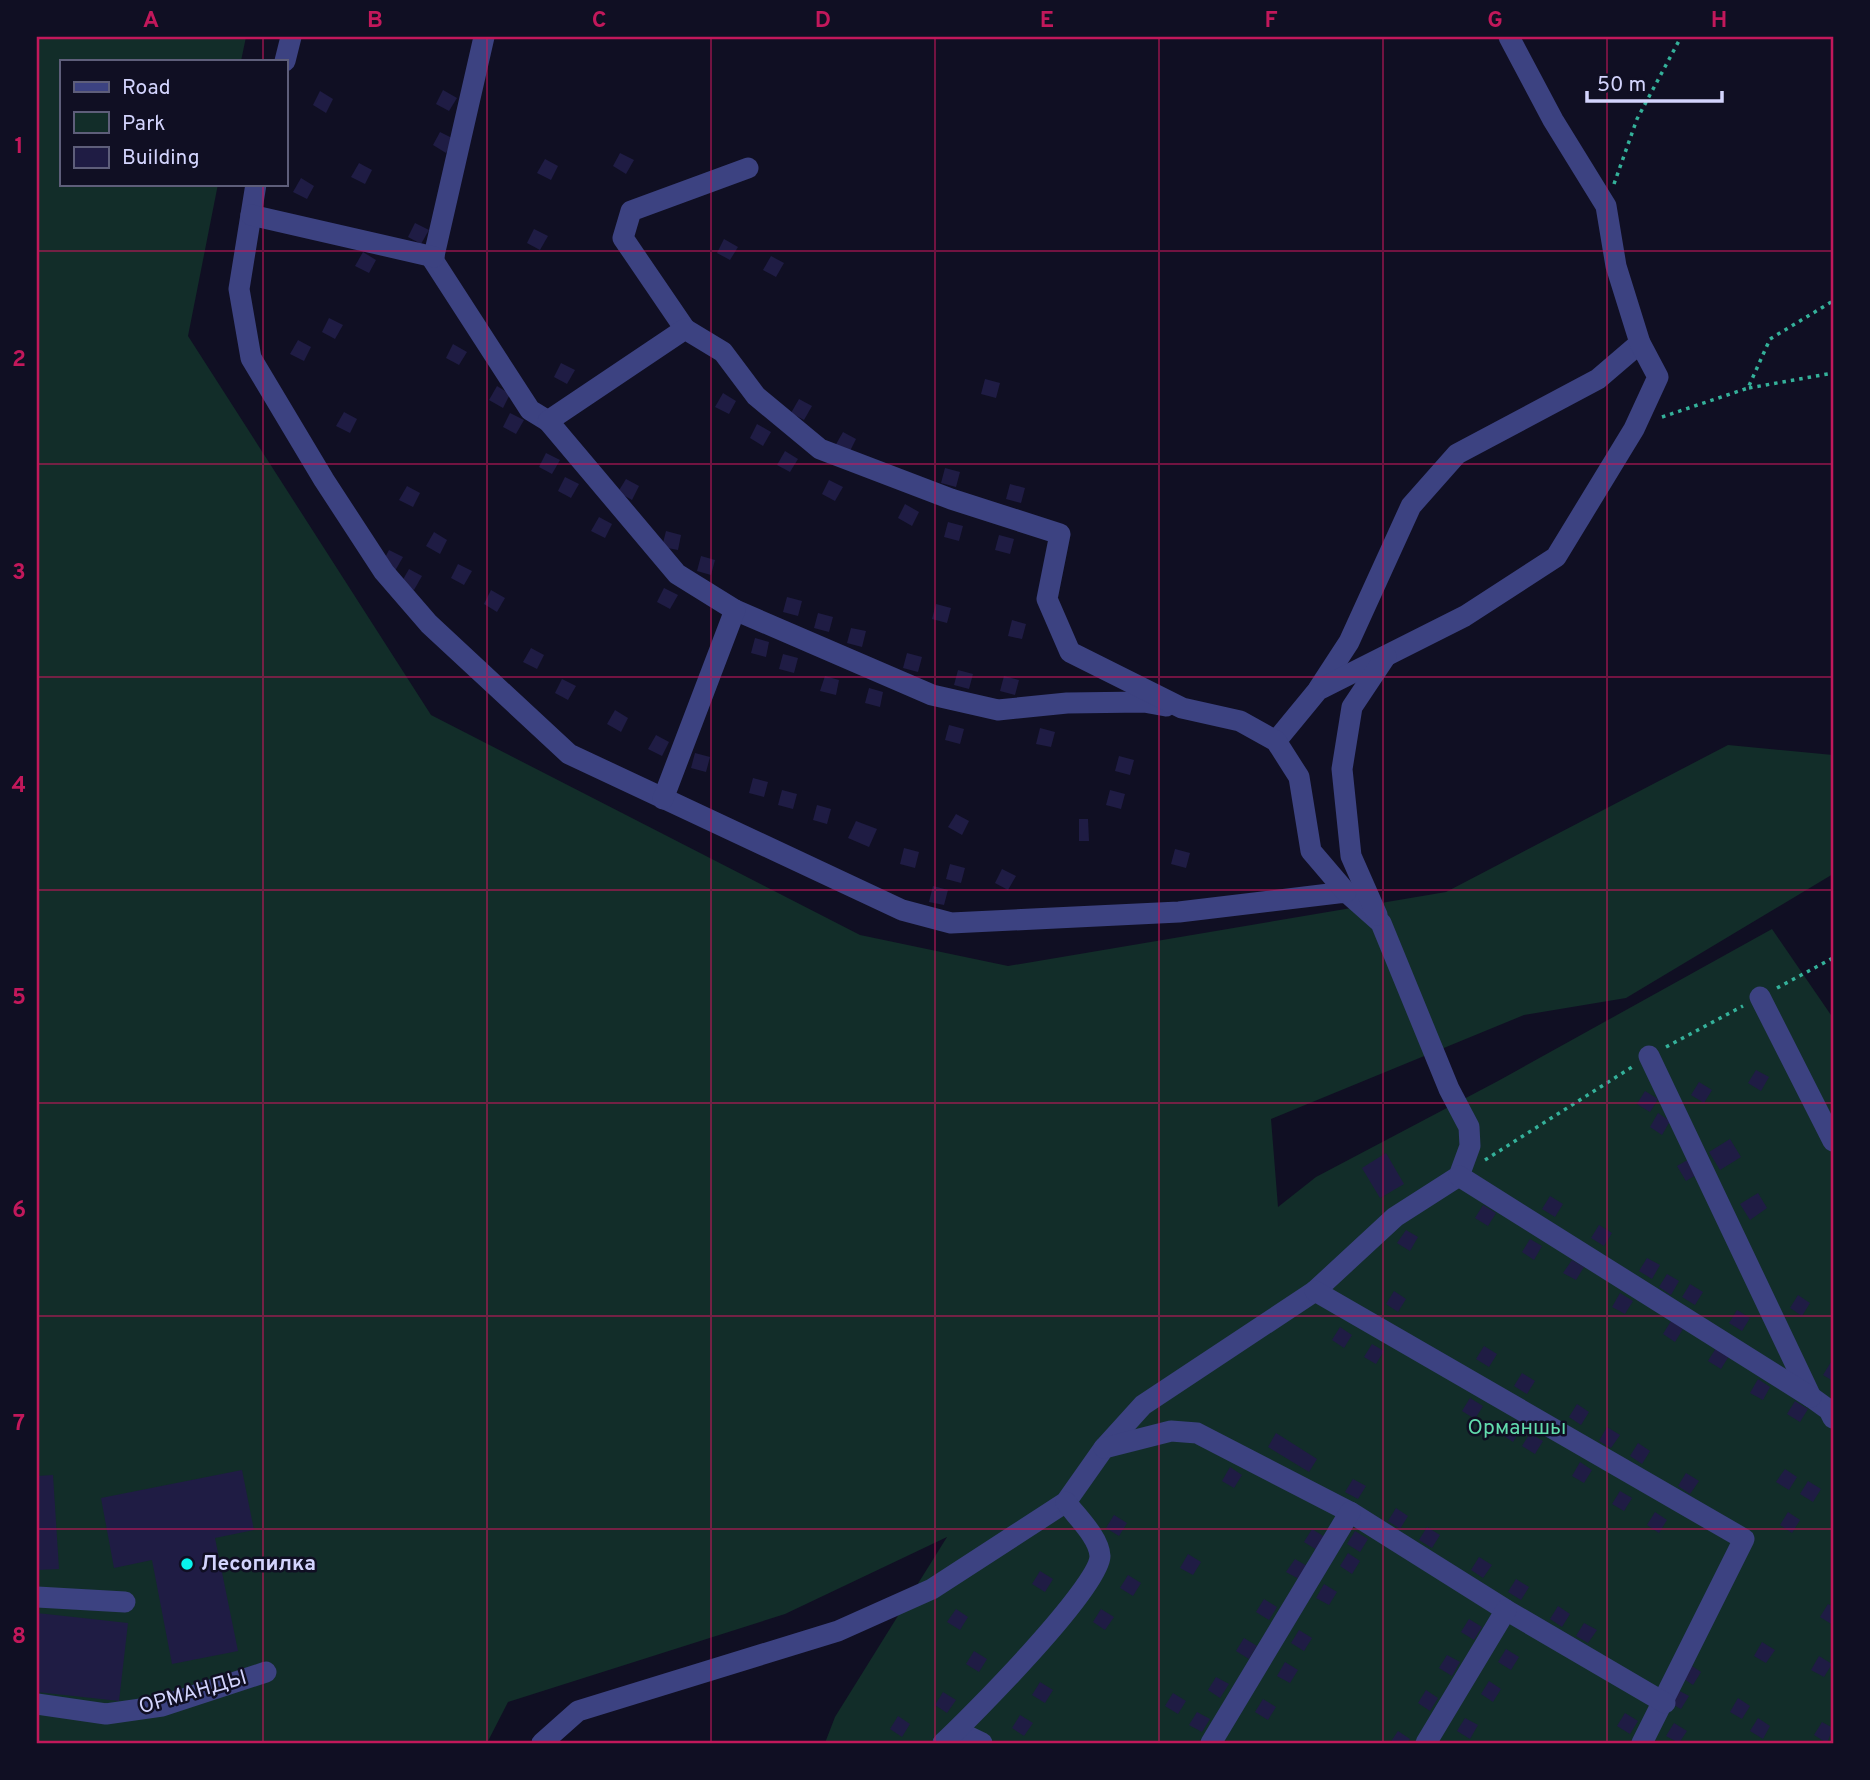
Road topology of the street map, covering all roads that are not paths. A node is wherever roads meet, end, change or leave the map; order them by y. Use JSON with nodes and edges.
{"nodes":[{"id":1,"x":291,"y":37,"type":"edge"},
{"id":2,"x":484,"y":37,"type":"edge"},
{"id":3,"x":1509,"y":37,"type":"edge"},
{"id":4,"x":285,"y":60,"type":"edge"},
{"id":5,"x":748,"y":168,"type":"dead end"},
{"id":6,"x":256,"y":186,"type":"edge"},
{"id":7,"x":251,"y":215,"type":"junction"},
{"id":8,"x":433,"y":257,"type":"junction"},
{"id":9,"x":685,"y":329,"type":"junction"},
{"id":10,"x":1640,"y":343,"type":"junction"},
{"id":11,"x":548,"y":421,"type":"junction"},
{"id":12,"x":735,"y":610,"type":"junction"},
{"id":13,"x":1387,"y":654,"type":"junction"},
{"id":14,"x":1318,"y":690,"type":"junction"},
{"id":15,"x":1182,"y":708,"type":"junction"},
{"id":16,"x":1276,"y":741,"type":"junction"},
{"id":17,"x":663,"y":799,"type":"junction"},
{"id":18,"x":1346,"y":892,"type":"junction"},
{"id":19,"x":1381,"y":923,"type":"junction"},
{"id":20,"x":1760,"y":997,"type":"dead end"},
{"id":21,"x":1649,"y":1056,"type":"dead end"},
{"id":22,"x":1833,"y":1141,"type":"edge"},
{"id":23,"x":1459,"y":1176,"type":"junction"},
{"id":24,"x":1315,"y":1291,"type":"junction"},
{"id":25,"x":1811,"y":1397,"type":"junction"},
{"id":26,"x":1833,"y":1418,"type":"edge"},
{"id":27,"x":1104,"y":1448,"type":"junction"},
{"id":28,"x":1066,"y":1502,"type":"junction"},
{"id":29,"x":1350,"y":1512,"type":"junction"},
{"id":30,"x":37,"y":1597,"type":"edge"},
{"id":31,"x":125,"y":1602,"type":"dead end"},
{"id":32,"x":1506,"y":1610,"type":"junction"},
{"id":33,"x":266,"y":1672,"type":"dead end"},
{"id":34,"x":1665,"y":1703,"type":"junction"},
{"id":35,"x":37,"y":1704,"type":"edge"},
{"id":36,"x":950,"y":1737,"type":"edge"},
{"id":37,"x":542,"y":1743,"type":"edge"},
{"id":38,"x":982,"y":1743,"type":"edge"},
{"id":39,"x":1212,"y":1743,"type":"edge"},
{"id":40,"x":1426,"y":1743,"type":"edge"},
{"id":41,"x":1642,"y":1743,"type":"edge"}],
"edges":[{"from":1,"to":4,"type":"street"},
{"from":2,"to":8,"type":"street"},
{"from":3,"to":10,"type":"street"},
{"from":5,"to":9,"type":"street"},
{"from":6,"to":7,"type":"street"},
{"from":7,"to":8,"type":"street"},
{"from":7,"to":17,"type":"street"},
{"from":8,"to":11,"type":"street"},
{"from":9,"to":11,"type":"street"},
{"from":9,"to":15,"type":"street"},
{"from":10,"to":13,"type":"street"},
{"from":10,"to":14,"type":"street"},
{"from":11,"to":12,"type":"street"},
{"from":12,"to":15,"type":"street"},
{"from":12,"to":17,"type":"street"},
{"from":13,"to":14,"type":"street"},
{"from":13,"to":19,"type":"street"},
{"from":14,"to":16,"type":"street"},
{"from":15,"to":16,"type":"street"},
{"from":16,"to":18,"type":"street"},
{"from":17,"to":18,"type":"street"},
{"from":18,"to":19,"type":"street"},
{"from":19,"to":23,"type":"street"},
{"from":20,"to":22,"type":"street"},
{"from":21,"to":25,"type":"street"},
{"from":23,"to":24,"type":"street"},
{"from":23,"to":25,"type":"street"},
{"from":24,"to":27,"type":"street"},
{"from":24,"to":34,"type":"street"},
{"from":25,"to":26,"type":"street"},
{"from":27,"to":28,"type":"street"},
{"from":27,"to":29,"type":"street"},
{"from":28,"to":36,"type":"street"},
{"from":28,"to":37,"type":"street"},
{"from":29,"to":32,"type":"street"},
{"from":29,"to":39,"type":"street"},
{"from":30,"to":31,"type":"street"},
{"from":32,"to":34,"type":"street"},
{"from":32,"to":40,"type":"street"},
{"from":33,"to":35,"type":"street","name":"ОРМАНДЫ"},
{"from":34,"to":41,"type":"street"},
{"from":36,"to":38,"type":"street"}]}
